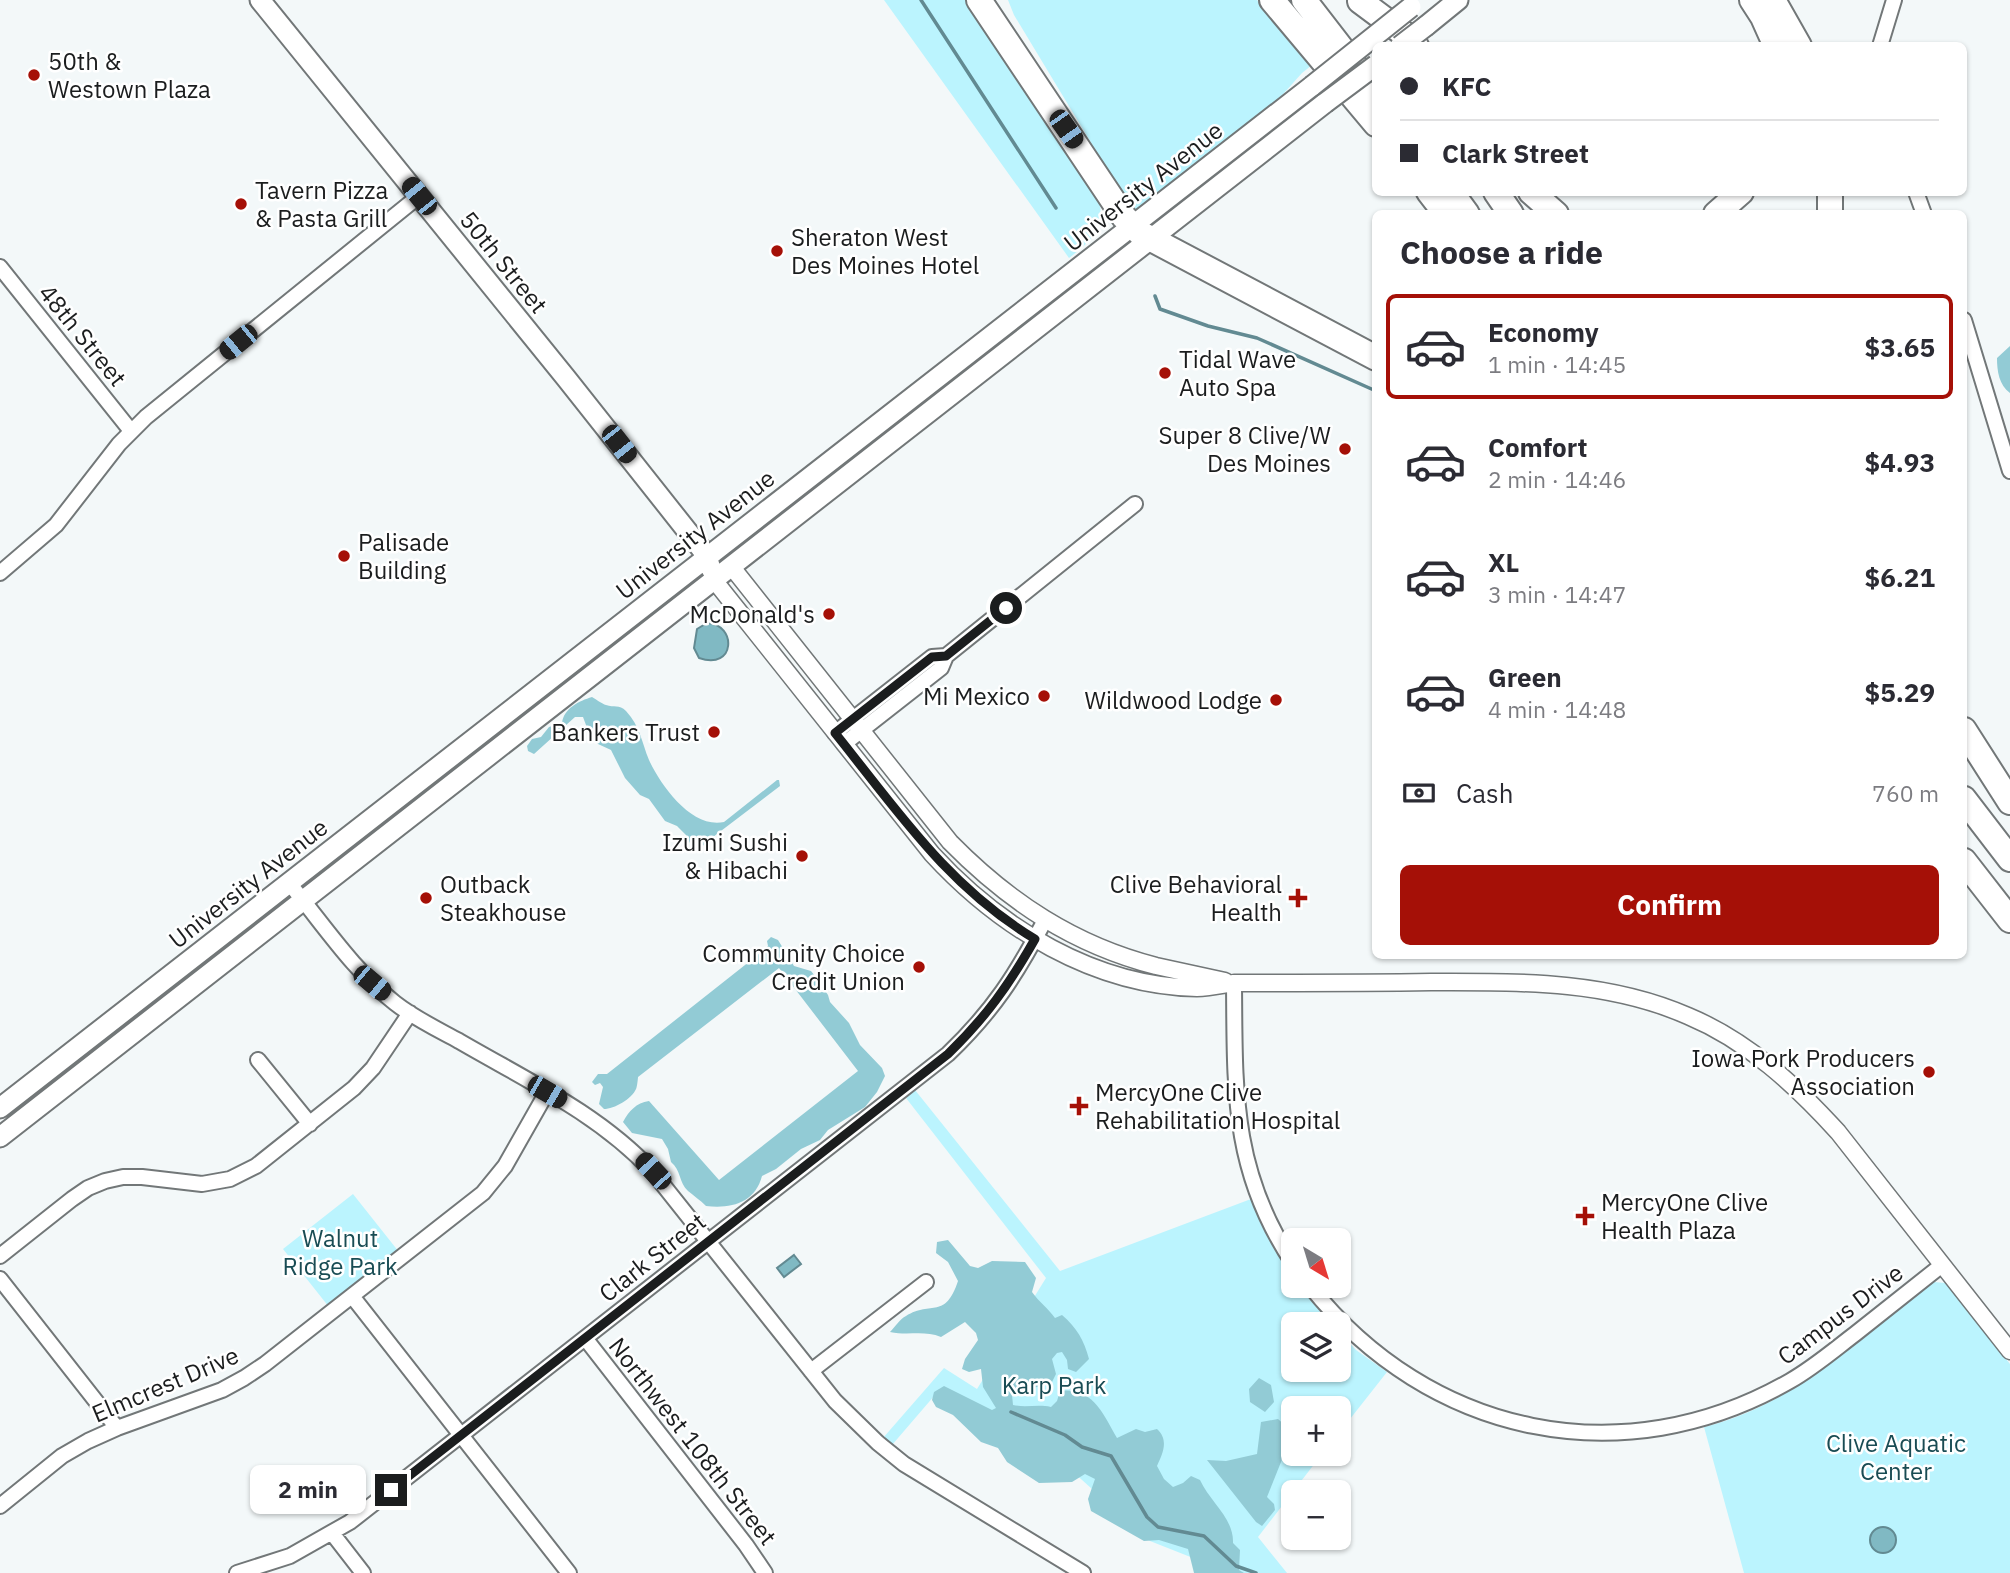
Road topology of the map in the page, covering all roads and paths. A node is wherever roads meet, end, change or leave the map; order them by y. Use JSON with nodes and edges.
{"nodes":[{"id":1,"x":260,"y":0,"type":"edge"},
{"id":2,"x":979,"y":0,"type":"edge"},
{"id":3,"x":998,"y":0,"type":"edge"},
{"id":4,"x":1272,"y":0,"type":"edge"},
{"id":5,"x":1304,"y":0,"type":"edge"},
{"id":6,"x":1360,"y":0,"type":"edge"},
{"id":7,"x":1458,"y":0,"type":"edge"},
{"id":8,"x":1752,"y":0,"type":"edge"},
{"id":9,"x":1773,"y":0,"type":"edge"},
{"id":10,"x":1894,"y":0,"type":"edge"},
{"id":11,"x":1416,"y":4,"type":"edge"},
{"id":12,"x":1421,"y":36,"type":"edge"},
{"id":13,"x":1389,"y":42,"type":"edge"},
{"id":14,"x":1774,"y":42,"type":"edge"},
{"id":15,"x":1797,"y":42,"type":"edge"},
{"id":16,"x":1881,"y":42,"type":"edge"},
{"id":17,"x":1372,"y":68,"type":"edge"},
{"id":18,"x":1372,"y":88,"type":"edge"},
{"id":19,"x":1372,"y":119,"type":"edge"},
{"id":20,"x":1081,"y":150,"type":"junction"},
{"id":21,"x":419,"y":196,"type":"junction"},
{"id":22,"x":1432,"y":196,"type":"edge"},
{"id":23,"x":1536,"y":196,"type":"edge"},
{"id":24,"x":1736,"y":196,"type":"edge"},
{"id":25,"x":1443,"y":210,"type":"edge"},
{"id":26,"x":1551,"y":210,"type":"edge"},
{"id":27,"x":1721,"y":210,"type":"edge"},
{"id":28,"x":1141,"y":232,"type":"junction"},
{"id":29,"x":0,"y":267,"type":"edge"},
{"id":30,"x":1967,"y":330,"type":"edge"},
{"id":31,"x":1372,"y":356,"type":"edge"},
{"id":32,"x":131,"y":431,"type":"junction"},
{"id":33,"x":2010,"y":471,"type":"edge"},
{"id":34,"x":1135,"y":504,"type":"dead end"},
{"id":35,"x":707,"y":556,"type":"junction"},
{"id":36,"x":731,"y":566,"type":"junction"},
{"id":37,"x":0,"y":573,"type":"edge"},
{"id":38,"x":714,"y":580,"type":"junction"},
{"id":39,"x":857,"y":724,"type":"junction"},
{"id":40,"x":1967,"y":735,"type":"edge"},
{"id":41,"x":839,"y":738,"type":"junction"},
{"id":42,"x":2010,"y":802,"type":"edge"},
{"id":43,"x":1967,"y":803,"type":"edge"},
{"id":44,"x":2010,"y":859,"type":"edge"},
{"id":45,"x":1967,"y":864,"type":"edge"},
{"id":46,"x":289,"y":883,"type":"junction"},
{"id":47,"x":303,"y":901,"type":"junction"},
{"id":48,"x":1045,"y":920,"type":"junction"},
{"id":49,"x":2010,"y":920,"type":"edge"},
{"id":50,"x":1035,"y":939,"type":"junction"},
{"id":51,"x":1234,"y":983,"type":"junction"},
{"id":52,"x":410,"y":1013,"type":"junction"},
{"id":53,"x":258,"y":1060,"type":"dead end"},
{"id":54,"x":547,"y":1092,"type":"junction"},
{"id":55,"x":0,"y":1108,"type":"edge"},
{"id":56,"x":310,"y":1124,"type":"junction"},
{"id":57,"x":0,"y":1137,"type":"edge"},
{"id":58,"x":708,"y":1241,"type":"junction"},
{"id":59,"x":1281,"y":1241,"type":"edge"},
{"id":60,"x":0,"y":1256,"type":"edge"},
{"id":61,"x":1942,"y":1265,"type":"junction"},
{"id":62,"x":0,"y":1279,"type":"edge"},
{"id":63,"x":926,"y":1282,"type":"dead end"},
{"id":64,"x":352,"y":1296,"type":"junction"},
{"id":65,"x":1320,"y":1298,"type":"edge"},
{"id":66,"x":585,"y":1338,"type":"junction"},
{"id":67,"x":2010,"y":1351,"type":"edge"},
{"id":68,"x":811,"y":1371,"type":"junction"},
{"id":69,"x":117,"y":1428,"type":"junction"},
{"id":70,"x":461,"y":1435,"type":"junction"},
{"id":71,"x":0,"y":1506,"type":"edge"},
{"id":72,"x":332,"y":1533,"type":"junction"},
{"id":73,"x":237,"y":1573,"type":"edge"},
{"id":74,"x":363,"y":1573,"type":"edge"},
{"id":75,"x":569,"y":1573,"type":"edge"},
{"id":76,"x":765,"y":1573,"type":"edge"},
{"id":77,"x":1083,"y":1573,"type":"edge"}],
"edges":[{"from":1,"to":21,"type":"main road","name":"50th Street"},
{"from":2,"to":20,"type":"highway"},
{"from":3,"to":20,"type":"highway"},
{"from":4,"to":19,"type":"highway"},
{"from":5,"to":18,"type":"highway"},
{"from":6,"to":12,"type":"highway"},
{"from":6,"to":13,"type":"highway"},
{"from":7,"to":12,"type":"main road"},
{"from":8,"to":14,"type":"highway"},
{"from":9,"to":15,"type":"highway"},
{"from":10,"to":16,"type":"street"},
{"from":11,"to":28,"type":"main road","name":"University Avenue","bridge":true},
{"from":17,"to":28,"type":"main road","name":"University Avenue","bridge":true},
{"from":20,"to":28,"type":"highway"},
{"from":21,"to":32,"type":"street"},
{"from":21,"to":35,"type":"main road","name":"50th Street"},
{"from":22,"to":25,"type":"highway"},
{"from":23,"to":26,"type":"highway"},
{"from":24,"to":27,"type":"highway"},
{"from":28,"to":31,"type":"highway"},
{"from":28,"to":35,"type":"main road","name":"University Avenue"},
{"from":28,"to":36,"type":"main road","name":"University Avenue"},
{"from":29,"to":32,"type":"street","name":"48th Street"},
{"from":30,"to":33,"type":"street"},
{"from":32,"to":37,"type":"street"},
{"from":34,"to":39,"type":"street"},
{"from":35,"to":36,"type":"main road"},
{"from":35,"to":38,"type":"main road"},
{"from":35,"to":46,"type":"main road","name":"University Avenue"},
{"from":36,"to":38,"type":"main road","name":"University Avenue"},
{"from":36,"to":39,"type":"street"},
{"from":38,"to":41,"type":"street"},
{"from":38,"to":47,"type":"main road","name":"University Avenue"},
{"from":39,"to":41,"type":"street"},
{"from":39,"to":48,"type":"street"},
{"from":40,"to":42,"type":"highway"},
{"from":41,"to":50,"type":"street"},
{"from":43,"to":44,"type":"highway"},
{"from":45,"to":49,"type":"highway"},
{"from":46,"to":47,"type":"street"},
{"from":46,"to":55,"type":"main road","name":"University Avenue"},
{"from":47,"to":52,"type":"street"},
{"from":47,"to":57,"type":"main road","name":"University Avenue"},
{"from":48,"to":50,"type":"street","name":"Clark Street"},
{"from":48,"to":51,"type":"street"},
{"from":50,"to":51,"type":"street"},
{"from":50,"to":58,"type":"street","name":"Clark Street"},
{"from":51,"to":59,"type":"street"},
{"from":51,"to":61,"type":"street"},
{"from":52,"to":54,"type":"street"},
{"from":52,"to":56,"type":"street"},
{"from":53,"to":56,"type":"street"},
{"from":54,"to":58,"type":"street"},
{"from":54,"to":64,"type":"street","name":"Elmcrest Drive"},
{"from":56,"to":60,"type":"street"},
{"from":58,"to":66,"type":"street","name":"Clark Street"},
{"from":58,"to":68,"type":"street"},
{"from":61,"to":65,"type":"street","name":"Campus Drive"},
{"from":61,"to":67,"type":"street"},
{"from":62,"to":69,"type":"street"},
{"from":63,"to":68,"type":"street"},
{"from":64,"to":69,"type":"street","name":"Elmcrest Drive"},
{"from":64,"to":70,"type":"street"},
{"from":66,"to":70,"type":"street","name":"Clark Street"},
{"from":66,"to":76,"type":"street","name":"Northwest 108th Street"},
{"from":68,"to":77,"type":"street"},
{"from":69,"to":71,"type":"street","name":"Elmcrest Drive"},
{"from":70,"to":72,"type":"street","name":"Clark Street"},
{"from":70,"to":75,"type":"street"},
{"from":72,"to":73,"type":"street","name":"Clark Street"},
{"from":72,"to":74,"type":"street"}]}
